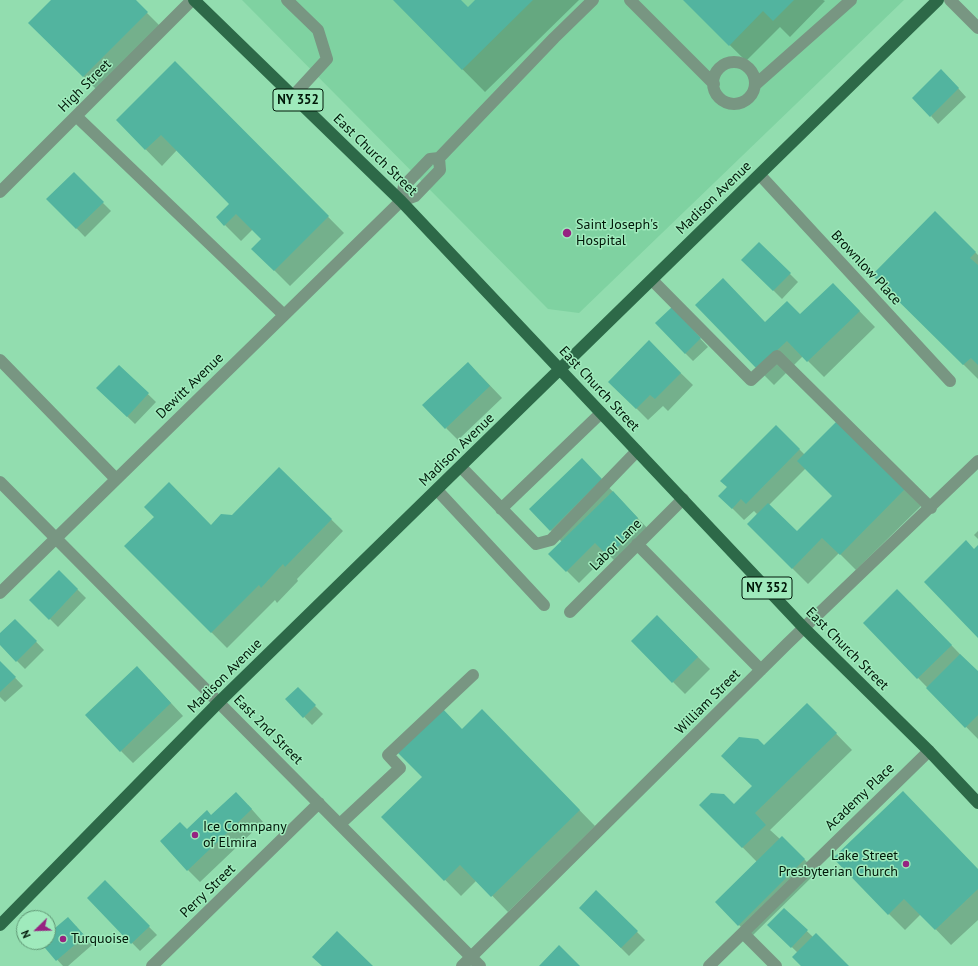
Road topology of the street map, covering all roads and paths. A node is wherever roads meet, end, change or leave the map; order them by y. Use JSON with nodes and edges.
{"nodes":[{"id":1,"x":193,"y":0,"type":"edge"},
{"id":2,"x":287,"y":0,"type":"edge"},
{"id":3,"x":593,"y":0,"type":"edge"},
{"id":4,"x":630,"y":0,"type":"edge"},
{"id":5,"x":851,"y":0,"type":"edge"},
{"id":6,"x":938,"y":0,"type":"edge"},
{"id":7,"x":950,"y":0,"type":"edge"},
{"id":8,"x":978,"y":28,"type":"edge"},
{"id":9,"x":714,"y":84,"type":"junction"},
{"id":10,"x":755,"y":85,"type":"junction"},
{"id":11,"x":293,"y":96,"type":"junction"},
{"id":12,"x":76,"y":116,"type":"junction"},
{"id":13,"x":760,"y":174,"type":"junction"},
{"id":14,"x":0,"y":192,"type":"edge"},
{"id":15,"x":401,"y":201,"type":"junction"},
{"id":16,"x":652,"y":280,"type":"junction"},
{"id":17,"x":284,"y":315,"type":"junction"},
{"id":18,"x":0,"y":360,"type":"edge"},
{"id":19,"x":561,"y":369,"type":"junction"},
{"id":20,"x":950,"y":381,"type":"dead end"},
{"id":21,"x":601,"y":412,"type":"junction"},
{"id":22,"x":637,"y":451,"type":"junction"},
{"id":23,"x":978,"y":461,"type":"edge"},
{"id":24,"x":461,"y":467,"type":"junction"},
{"id":25,"x":116,"y":479,"type":"junction"},
{"id":26,"x":0,"y":482,"type":"edge"},
{"id":27,"x":437,"y":490,"type":"junction"},
{"id":28,"x":683,"y":499,"type":"junction"},
{"id":29,"x":501,"y":508,"type":"junction"},
{"id":30,"x":931,"y":508,"type":"junction"},
{"id":31,"x":56,"y":537,"type":"junction"},
{"id":32,"x":637,"y":544,"type":"junction"},
{"id":33,"x":0,"y":593,"type":"edge"},
{"id":34,"x":544,"y":605,"type":"dead end"},
{"id":35,"x":570,"y":612,"type":"dead end"},
{"id":36,"x":804,"y":628,"type":"junction"},
{"id":37,"x":761,"y":670,"type":"junction"},
{"id":38,"x":473,"y":675,"type":"dead end"},
{"id":39,"x":219,"y":702,"type":"junction"},
{"id":40,"x":929,"y":751,"type":"junction"},
{"id":41,"x":319,"y":803,"type":"junction"},
{"id":42,"x":978,"y":803,"type":"edge"},
{"id":43,"x":340,"y":824,"type":"junction"},
{"id":44,"x":0,"y":925,"type":"edge"},
{"id":45,"x":743,"y":933,"type":"junction"},
{"id":46,"x":471,"y":957,"type":"junction"},
{"id":47,"x":152,"y":966,"type":"edge"},
{"id":48,"x":462,"y":966,"type":"edge"},
{"id":49,"x":480,"y":966,"type":"edge"},
{"id":50,"x":709,"y":966,"type":"edge"},
{"id":51,"x":776,"y":966,"type":"edge"}],
"edges":[{"from":1,"to":11,"type":"main road","name":"East Church Street","number":"NY 352"},
{"from":1,"to":12,"type":"street","name":"High Street"},
{"from":2,"to":11,"type":"street"},
{"from":3,"to":15,"type":"street"},
{"from":4,"to":9,"type":"street"},
{"from":5,"to":10,"type":"street"},
{"from":6,"to":13,"type":"main road","name":"Madison Avenue"},
{"from":7,"to":8,"type":"street"},
{"from":9,"to":10,"type":"street"},
{"from":9,"to":10,"type":"street"},
{"from":11,"to":15,"type":"main road","name":"East Church Street","number":"NY 352"},
{"from":12,"to":14,"type":"street","name":"High Street"},
{"from":12,"to":17,"type":"street"},
{"from":13,"to":16,"type":"main road","name":"Madison Avenue"},
{"from":13,"to":20,"type":"street","name":"Brownlow Place"},
{"from":15,"to":17,"type":"street","name":"Dewitt Avenue"},
{"from":15,"to":19,"type":"main road","name":"East Church Street","number":"NY 352"},
{"from":16,"to":19,"type":"main road","name":"Madison Avenue"},
{"from":16,"to":30,"type":"street"},
{"from":17,"to":25,"type":"street","name":"Dewitt Avenue"},
{"from":18,"to":25,"type":"street"},
{"from":19,"to":21,"type":"main road","name":"East Church Street","number":"NY 352"},
{"from":19,"to":24,"type":"main road","name":"Madison Avenue"},
{"from":21,"to":22,"type":"main road","name":"East Church Street","number":"NY 352"},
{"from":21,"to":29,"type":"street"},
{"from":22,"to":28,"type":"main road","name":"East Church Street","number":"NY 352"},
{"from":22,"to":29,"type":"street"},
{"from":23,"to":30,"type":"street","name":"William Street"},
{"from":24,"to":27,"type":"main road","name":"Madison Avenue"},
{"from":24,"to":29,"type":"street"},
{"from":25,"to":31,"type":"street","name":"Dewitt Avenue"},
{"from":26,"to":31,"type":"street","name":"East 2nd Street"},
{"from":27,"to":34,"type":"street"},
{"from":27,"to":39,"type":"main road","name":"Madison Avenue"},
{"from":28,"to":32,"type":"street","name":"Labor Lane"},
{"from":28,"to":36,"type":"main road","name":"East Church Street","number":"NY 352"},
{"from":30,"to":36,"type":"street","name":"William Street"},
{"from":31,"to":33,"type":"street","name":"Dewitt Avenue"},
{"from":31,"to":39,"type":"street","name":"East 2nd Street"},
{"from":32,"to":35,"type":"street","name":"Labor Lane"},
{"from":32,"to":37,"type":"street"},
{"from":36,"to":37,"type":"street","name":"William Street"},
{"from":36,"to":40,"type":"main road","name":"East Church Street","number":"NY 352"},
{"from":37,"to":46,"type":"street","name":"William Street"},
{"from":38,"to":43,"type":"street"},
{"from":39,"to":41,"type":"street","name":"East 2nd Street"},
{"from":39,"to":44,"type":"main road","name":"Madison Avenue"},
{"from":40,"to":42,"type":"main road","name":"East Church Street","number":"NY 352"},
{"from":40,"to":45,"type":"street","name":"Academy Place"},
{"from":41,"to":43,"type":"street","name":"East 2nd Street"},
{"from":41,"to":47,"type":"street","name":"Perry Street"},
{"from":43,"to":46,"type":"street","name":"East 2nd Street"},
{"from":45,"to":50,"type":"street","name":"Academy Place"},
{"from":45,"to":51,"type":"street"},
{"from":46,"to":48,"type":"street","name":"William Street"},
{"from":46,"to":49,"type":"street","name":"East 2nd Street"}]}
